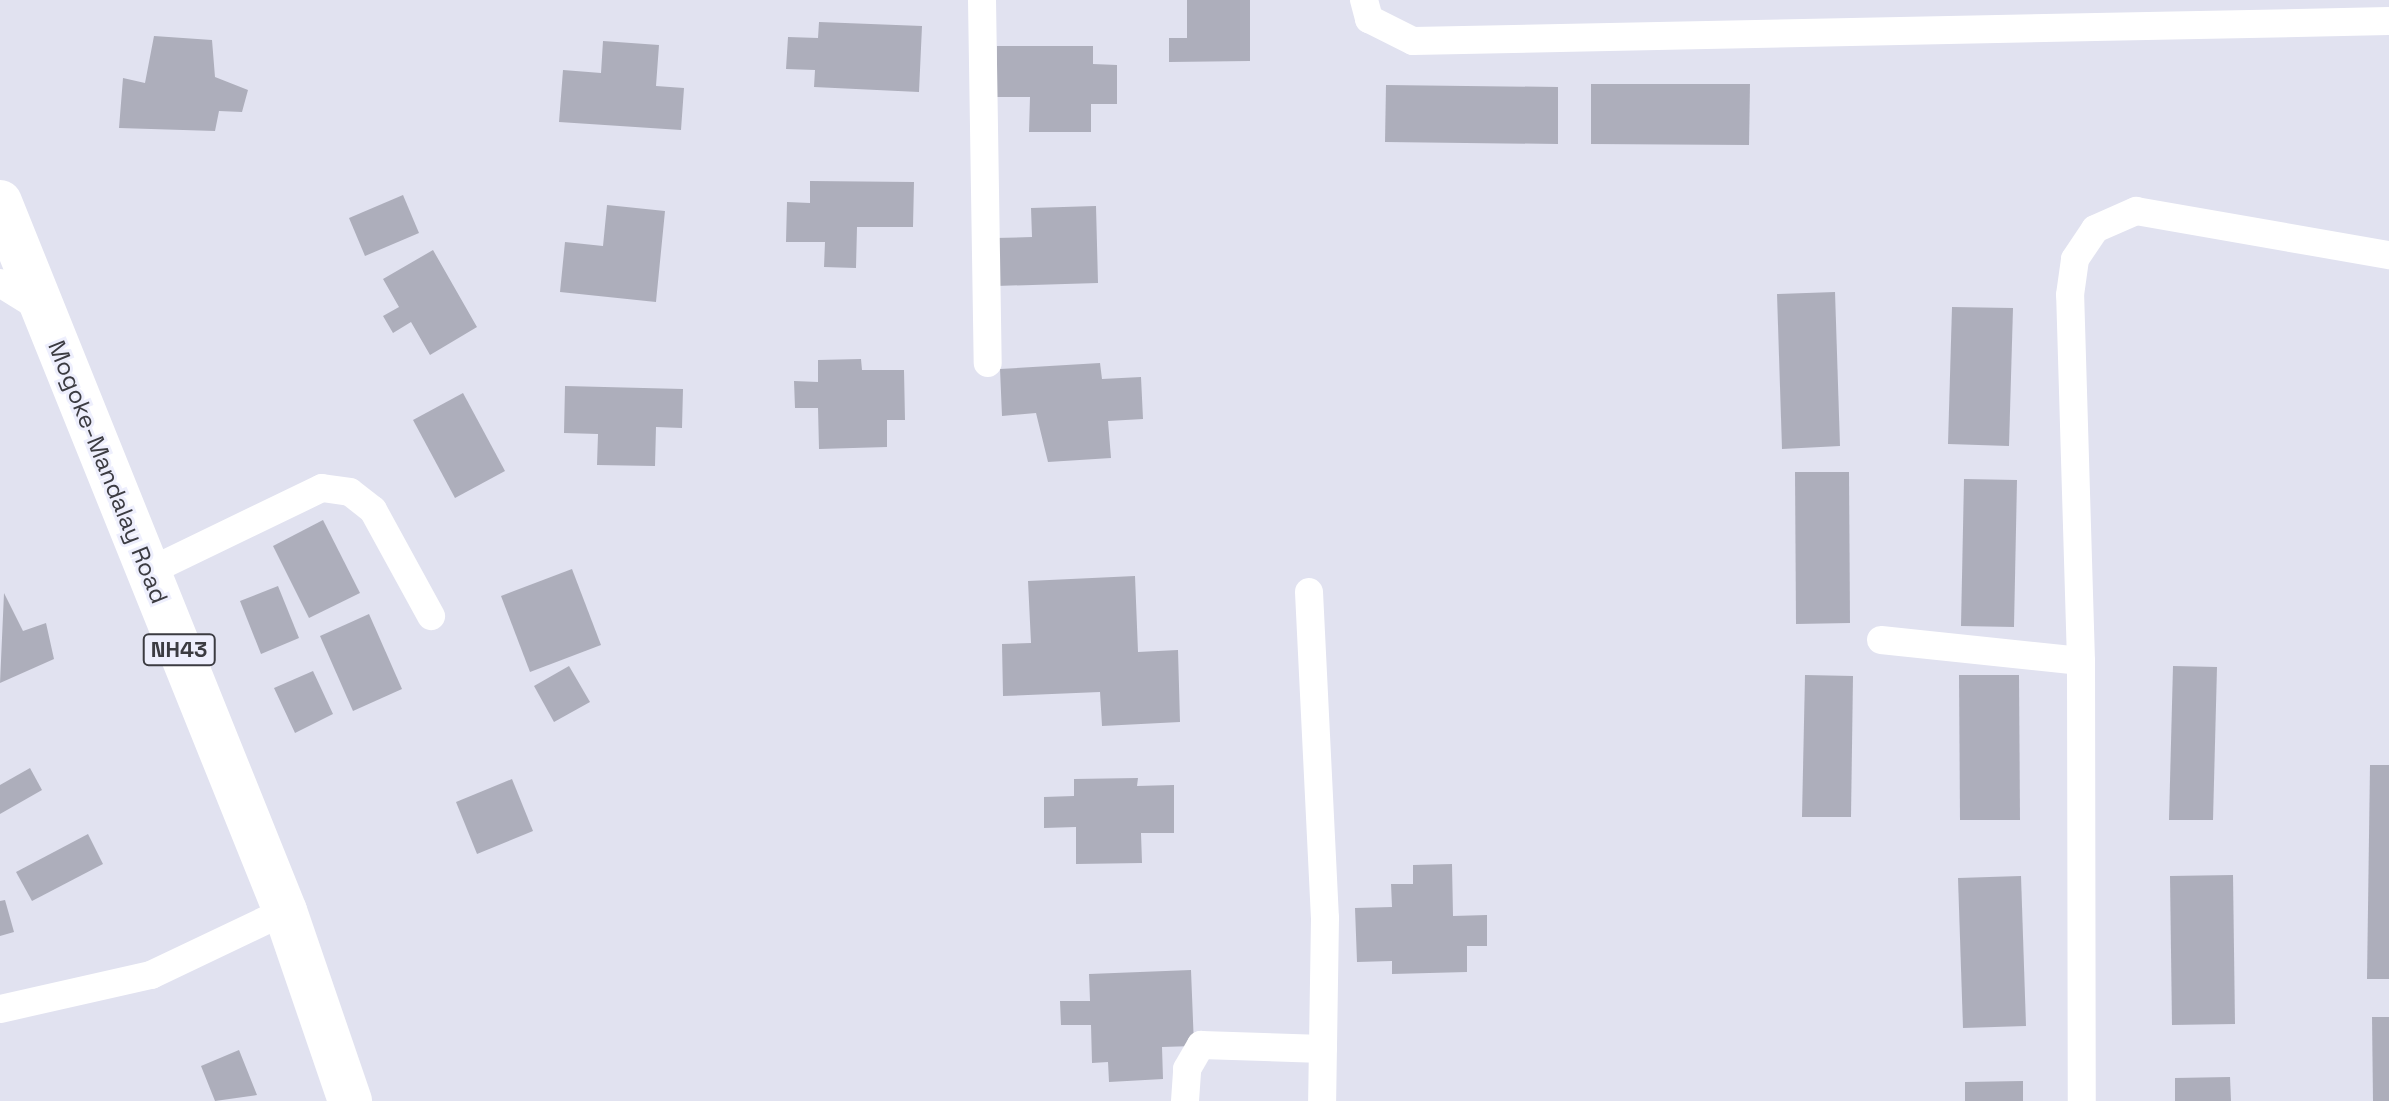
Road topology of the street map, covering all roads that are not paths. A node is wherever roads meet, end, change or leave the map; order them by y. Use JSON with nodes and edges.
{"nodes":[{"id":1,"x":982,"y":0,"type":"edge"},
{"id":2,"x":1364,"y":0,"type":"edge"},
{"id":3,"x":2389,"y":21,"type":"edge"},
{"id":4,"x":0,"y":202,"type":"edge"},
{"id":5,"x":2389,"y":255,"type":"edge"},
{"id":6,"x":0,"y":283,"type":"edge"},
{"id":7,"x":43,"y":309,"type":"junction"},
{"id":8,"x":988,"y":363,"type":"dead end"},
{"id":9,"x":148,"y":572,"type":"junction"},
{"id":10,"x":1309,"y":592,"type":"dead end"},
{"id":11,"x":431,"y":616,"type":"dead end"},
{"id":12,"x":1881,"y":640,"type":"dead end"},
{"id":13,"x":2081,"y":661,"type":"junction"},
{"id":14,"x":285,"y":911,"type":"junction"},
{"id":15,"x":0,"y":1009,"type":"edge"},
{"id":16,"x":1323,"y":1049,"type":"junction"},
{"id":17,"x":350,"y":1101,"type":"edge"},
{"id":18,"x":1185,"y":1101,"type":"edge"},
{"id":19,"x":1322,"y":1101,"type":"edge"},
{"id":20,"x":2082,"y":1101,"type":"edge"}],
"edges":[{"from":1,"to":8,"type":"street"},
{"from":2,"to":3,"type":"street"},
{"from":4,"to":7,"type":"highway","name":"Mogoke-Mandalay Road","number":"NH43"},
{"from":5,"to":13,"type":"street"},
{"from":6,"to":7,"type":"street"},
{"from":7,"to":9,"type":"highway","name":"Mogoke-Mandalay Road","number":"NH43"},
{"from":9,"to":11,"type":"street"},
{"from":9,"to":14,"type":"highway","name":"Mogoke-Mandalay Road","number":"NH43"},
{"from":10,"to":16,"type":"street"},
{"from":12,"to":13,"type":"street"},
{"from":13,"to":20,"type":"street"},
{"from":14,"to":15,"type":"street"},
{"from":14,"to":17,"type":"highway","name":"Mogoke-Mandalay Road","number":"NH43"},
{"from":16,"to":18,"type":"street"},
{"from":16,"to":19,"type":"street"}]}
